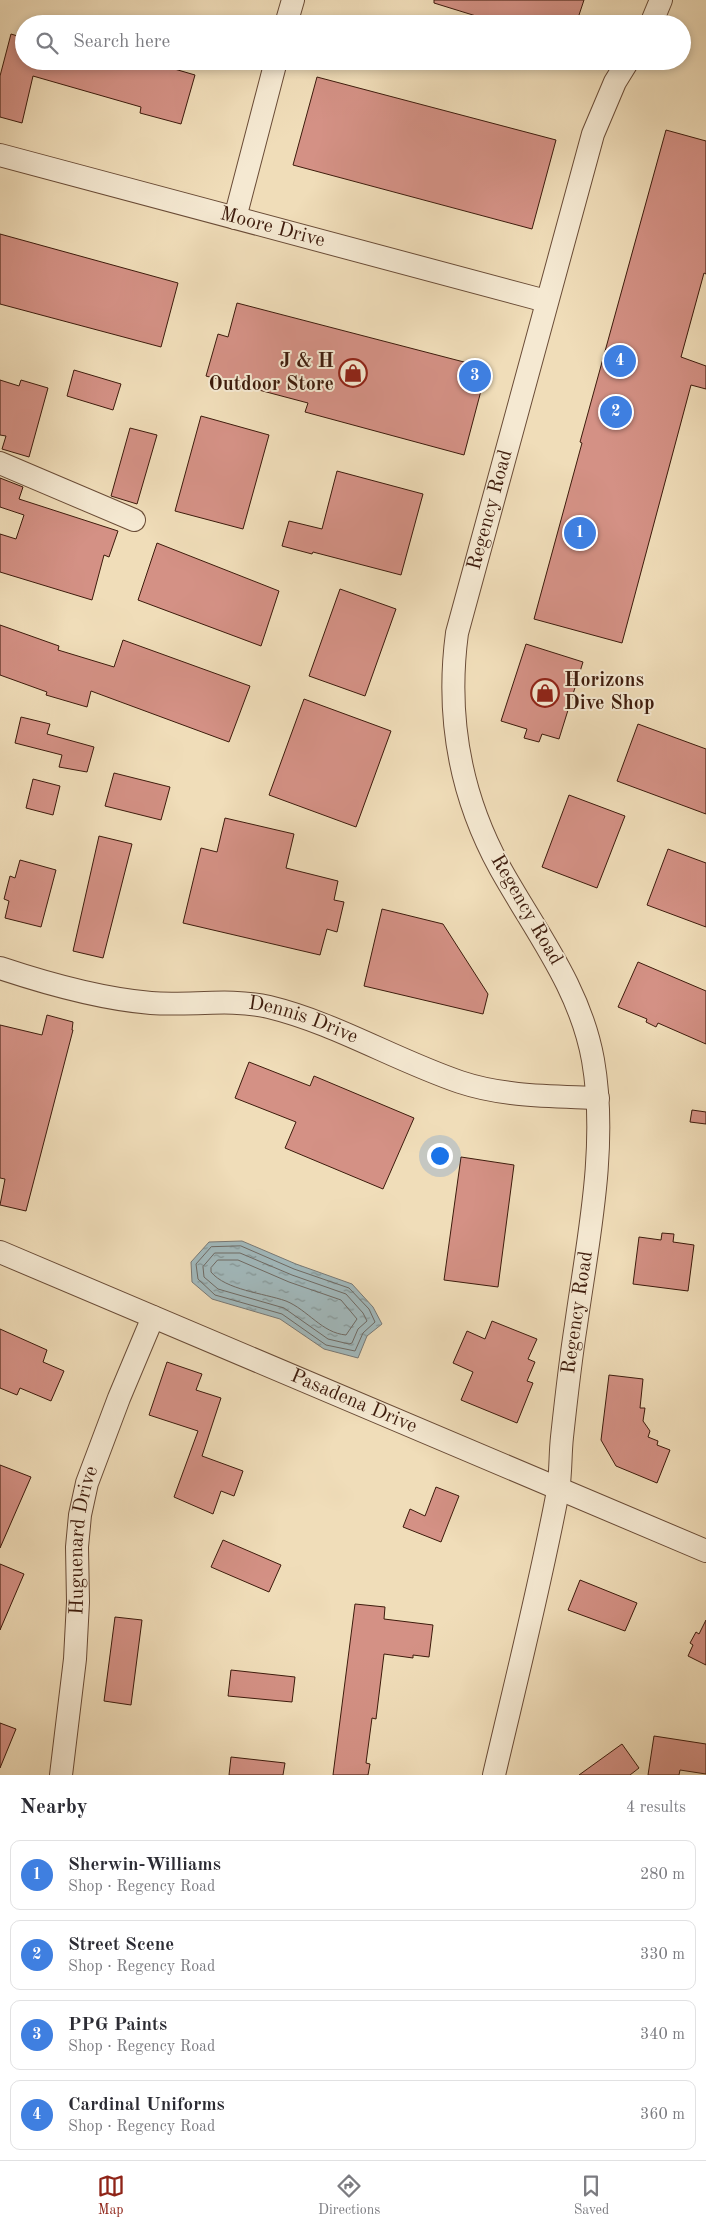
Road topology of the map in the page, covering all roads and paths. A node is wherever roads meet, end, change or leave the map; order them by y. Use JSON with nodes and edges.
{"nodes":[{"id":1,"x":294,"y":0,"type":"edge"},
{"id":2,"x":660,"y":0,"type":"edge"},
{"id":3,"x":289,"y":15,"type":"edge"},
{"id":4,"x":654,"y":15,"type":"edge"},
{"id":5,"x":274,"y":70,"type":"edge"},
{"id":6,"x":622,"y":70,"type":"edge"},
{"id":7,"x":0,"y":155,"type":"edge"},
{"id":8,"x":235,"y":218,"type":"junction"},
{"id":9,"x":546,"y":301,"type":"junction"},
{"id":10,"x":0,"y":463,"type":"edge"},
{"id":11,"x":134,"y":520,"type":"dead end"},
{"id":12,"x":0,"y":968,"type":"edge"},
{"id":13,"x":598,"y":1098,"type":"junction"},
{"id":14,"x":0,"y":1252,"type":"edge"},
{"id":15,"x":153,"y":1317,"type":"junction"},
{"id":16,"x":558,"y":1488,"type":"junction"},
{"id":17,"x":706,"y":1550,"type":"edge"},
{"id":18,"x":61,"y":1775,"type":"edge"},
{"id":19,"x":494,"y":1775,"type":"edge"}],
"edges":[{"from":1,"to":3,"type":"street"},
{"from":2,"to":4,"type":"street"},
{"from":5,"to":8,"type":"street"},
{"from":6,"to":9,"type":"street","name":"Regency Road"},
{"from":7,"to":8,"type":"street","name":"Moore Drive"},
{"from":8,"to":9,"type":"street","name":"Moore Drive"},
{"from":9,"to":13,"type":"street","name":"Regency Road"},
{"from":10,"to":11,"type":"street"},
{"from":12,"to":13,"type":"street","name":"Dennis Drive"},
{"from":13,"to":16,"type":"street","name":"Regency Road"},
{"from":14,"to":15,"type":"street","name":"Pasadena Drive"},
{"from":15,"to":16,"type":"street","name":"Pasadena Drive"},
{"from":15,"to":18,"type":"street","name":"Huguenard Drive"},
{"from":16,"to":17,"type":"street","name":"Pasadena Drive"},
{"from":16,"to":19,"type":"street","name":"Regency Road"}]}
